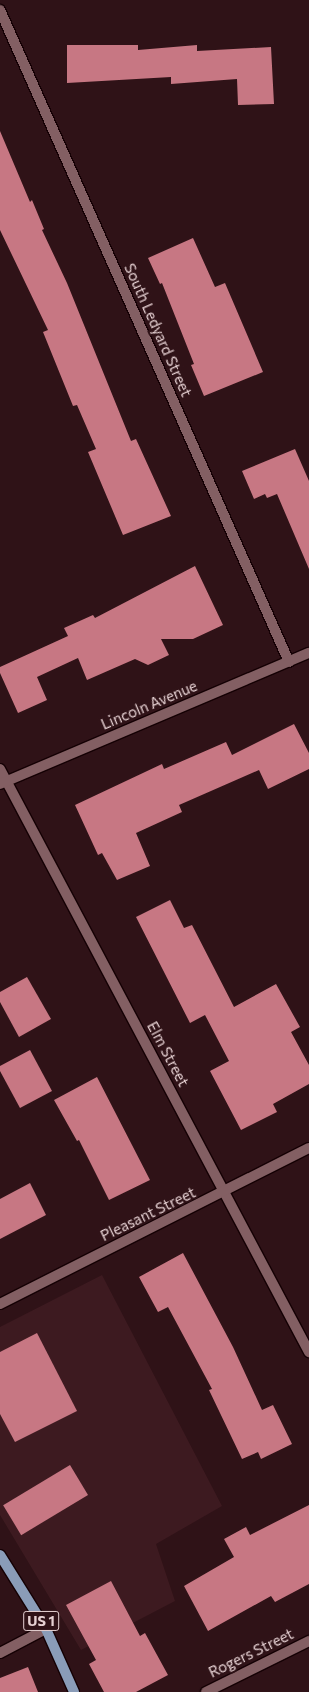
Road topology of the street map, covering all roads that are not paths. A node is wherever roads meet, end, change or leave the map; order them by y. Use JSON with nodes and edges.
{"nodes":[{"id":1,"x":0,"y":10,"type":"edge"},
{"id":2,"x":309,"y":653,"type":"edge"},
{"id":3,"x":289,"y":662,"type":"junction"},
{"id":4,"x":0,"y":769,"type":"edge"},
{"id":5,"x":4,"y":782,"type":"edge"},
{"id":6,"x":309,"y":1148,"type":"edge"},
{"id":7,"x":224,"y":1193,"type":"junction"},
{"id":8,"x":0,"y":1304,"type":"edge"},
{"id":9,"x":309,"y":1352,"type":"edge"},
{"id":10,"x":0,"y":1555,"type":"edge"},
{"id":11,"x":46,"y":1630,"type":"junction"},
{"id":12,"x":309,"y":1641,"type":"edge"},
{"id":13,"x":0,"y":1653,"type":"edge"},
{"id":14,"x":74,"y":1692,"type":"edge"},
{"id":15,"x":206,"y":1692,"type":"edge"}],
"edges":[{"from":1,"to":3,"type":"street","name":"South Ledyard Street"},
{"from":2,"to":3,"type":"street","name":"Lincoln Avenue"},
{"from":3,"to":5,"type":"street","name":"Lincoln Avenue"},
{"from":4,"to":5,"type":"street","name":"Elm Street"},
{"from":5,"to":7,"type":"street","name":"Elm Street"},
{"from":6,"to":7,"type":"street","name":"Pleasant Street"},
{"from":7,"to":8,"type":"street","name":"Pleasant Street"},
{"from":7,"to":9,"type":"street","name":"Elm Street"},
{"from":10,"to":11,"type":"main road","number":"US 1"},
{"from":11,"to":13,"type":"street"},
{"from":11,"to":14,"type":"main road","number":"US 1"},
{"from":12,"to":15,"type":"street","name":"Rogers Street"}]}
